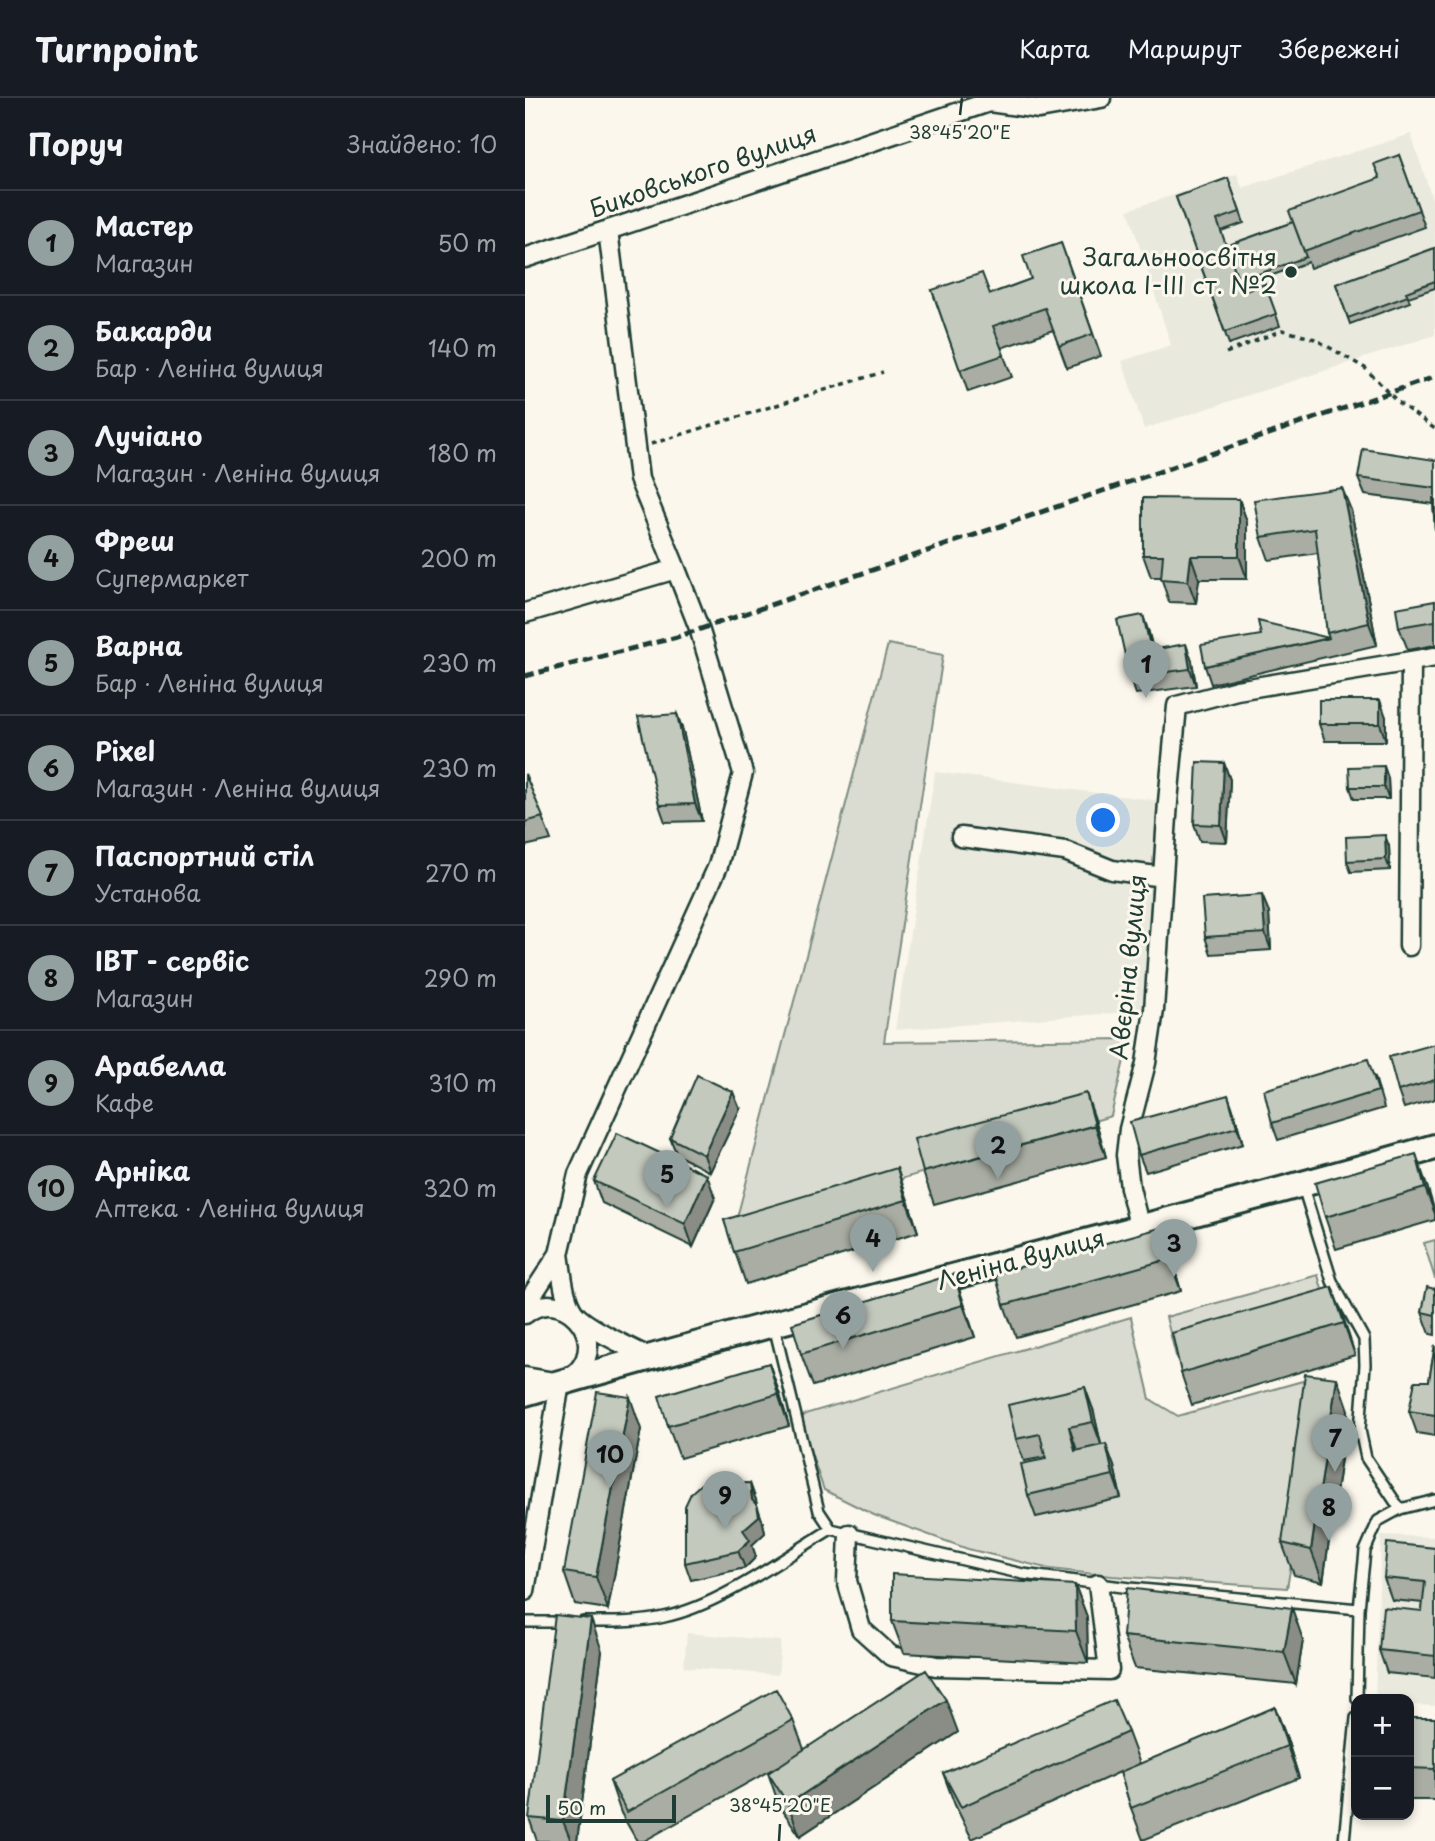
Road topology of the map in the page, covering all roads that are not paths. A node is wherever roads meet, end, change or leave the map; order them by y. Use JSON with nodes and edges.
{"nodes":[{"id":1,"x":1101,"y":98,"type":"edge"},
{"id":2,"x":1005,"y":101,"type":"edge"},
{"id":3,"x":608,"y":230,"type":"junction"},
{"id":4,"x":525,"y":258,"type":"edge"},
{"id":5,"x":675,"y":569,"type":"junction"},
{"id":6,"x":525,"y":613,"type":"edge"},
{"id":7,"x":1435,"y":657,"type":"edge"},
{"id":8,"x":1411,"y":661,"type":"junction"},
{"id":9,"x":961,"y":837,"type":"dead end"},
{"id":10,"x":1164,"y":877,"type":"junction"},
{"id":11,"x":1409,"y":946,"type":"dead end"},
{"id":12,"x":1435,"y":1147,"type":"edge"},
{"id":13,"x":1303,"y":1185,"type":"junction"},
{"id":14,"x":1140,"y":1229,"type":"junction"},
{"id":15,"x":559,"y":1254,"type":"junction"},
{"id":16,"x":525,"y":1306,"type":"edge"},
{"id":17,"x":525,"y":1314,"type":"edge"},
{"id":18,"x":575,"y":1314,"type":"junction"},
{"id":19,"x":773,"y":1324,"type":"junction"},
{"id":20,"x":651,"y":1357,"type":"junction"},
{"id":21,"x":525,"y":1377,"type":"edge"},
{"id":22,"x":560,"y":1383,"type":"junction"},
{"id":23,"x":525,"y":1393,"type":"edge"},
{"id":24,"x":1435,"y":1500,"type":"edge"},
{"id":25,"x":1400,"y":1509,"type":"junction"},
{"id":26,"x":840,"y":1532,"type":"junction"},
{"id":27,"x":1098,"y":1584,"type":"junction"},
{"id":28,"x":525,"y":1591,"type":"edge"},
{"id":29,"x":1359,"y":1609,"type":"junction"},
{"id":30,"x":525,"y":1622,"type":"edge"},
{"id":31,"x":1357,"y":1694,"type":"edge"},
{"id":32,"x":1352,"y":1757,"type":"edge"},
{"id":33,"x":1343,"y":1841,"type":"edge"}],
"edges":[{"from":1,"to":2,"type":"street","name":"Биковського вулиця"},
{"from":2,"to":3,"type":"street","name":"Биковського вулиця"},
{"from":3,"to":4,"type":"street","name":"Биковського вулиця"},
{"from":3,"to":5,"type":"street"},
{"from":5,"to":6,"type":"street"},
{"from":5,"to":15,"type":"street"},
{"from":7,"to":8,"type":"street"},
{"from":8,"to":10,"type":"street","name":"Авєріна вулиця"},
{"from":8,"to":11,"type":"street"},
{"from":9,"to":10,"type":"street"},
{"from":10,"to":14,"type":"street","name":"Авєріна вулиця"},
{"from":12,"to":13,"type":"main road","name":"Леніна вулиця"},
{"from":13,"to":14,"type":"main road","name":"Леніна вулиця"},
{"from":13,"to":25,"type":"lane"},
{"from":14,"to":19,"type":"main road","name":"Леніна вулиця"},
{"from":15,"to":16,"type":"street"},
{"from":15,"to":18,"type":"street"},
{"from":17,"to":18,"type":"street"},
{"from":18,"to":20,"type":"street"},
{"from":18,"to":22,"type":"street"},
{"from":19,"to":20,"type":"main road","name":"Леніна вулиця"},
{"from":19,"to":26,"type":"lane"},
{"from":20,"to":22,"type":"main road","name":"Леніна вулиця"},
{"from":21,"to":22,"type":"street"},
{"from":22,"to":23,"type":"main road","name":"Леніна вулиця"},
{"from":22,"to":28,"type":"street"},
{"from":24,"to":25,"type":"lane"},
{"from":25,"to":29,"type":"lane"},
{"from":26,"to":27,"type":"lane"},
{"from":26,"to":27,"type":"street"},
{"from":26,"to":30,"type":"lane"},
{"from":27,"to":29,"type":"lane"},
{"from":29,"to":31,"type":"lane"},
{"from":32,"to":33,"type":"lane"}]}
